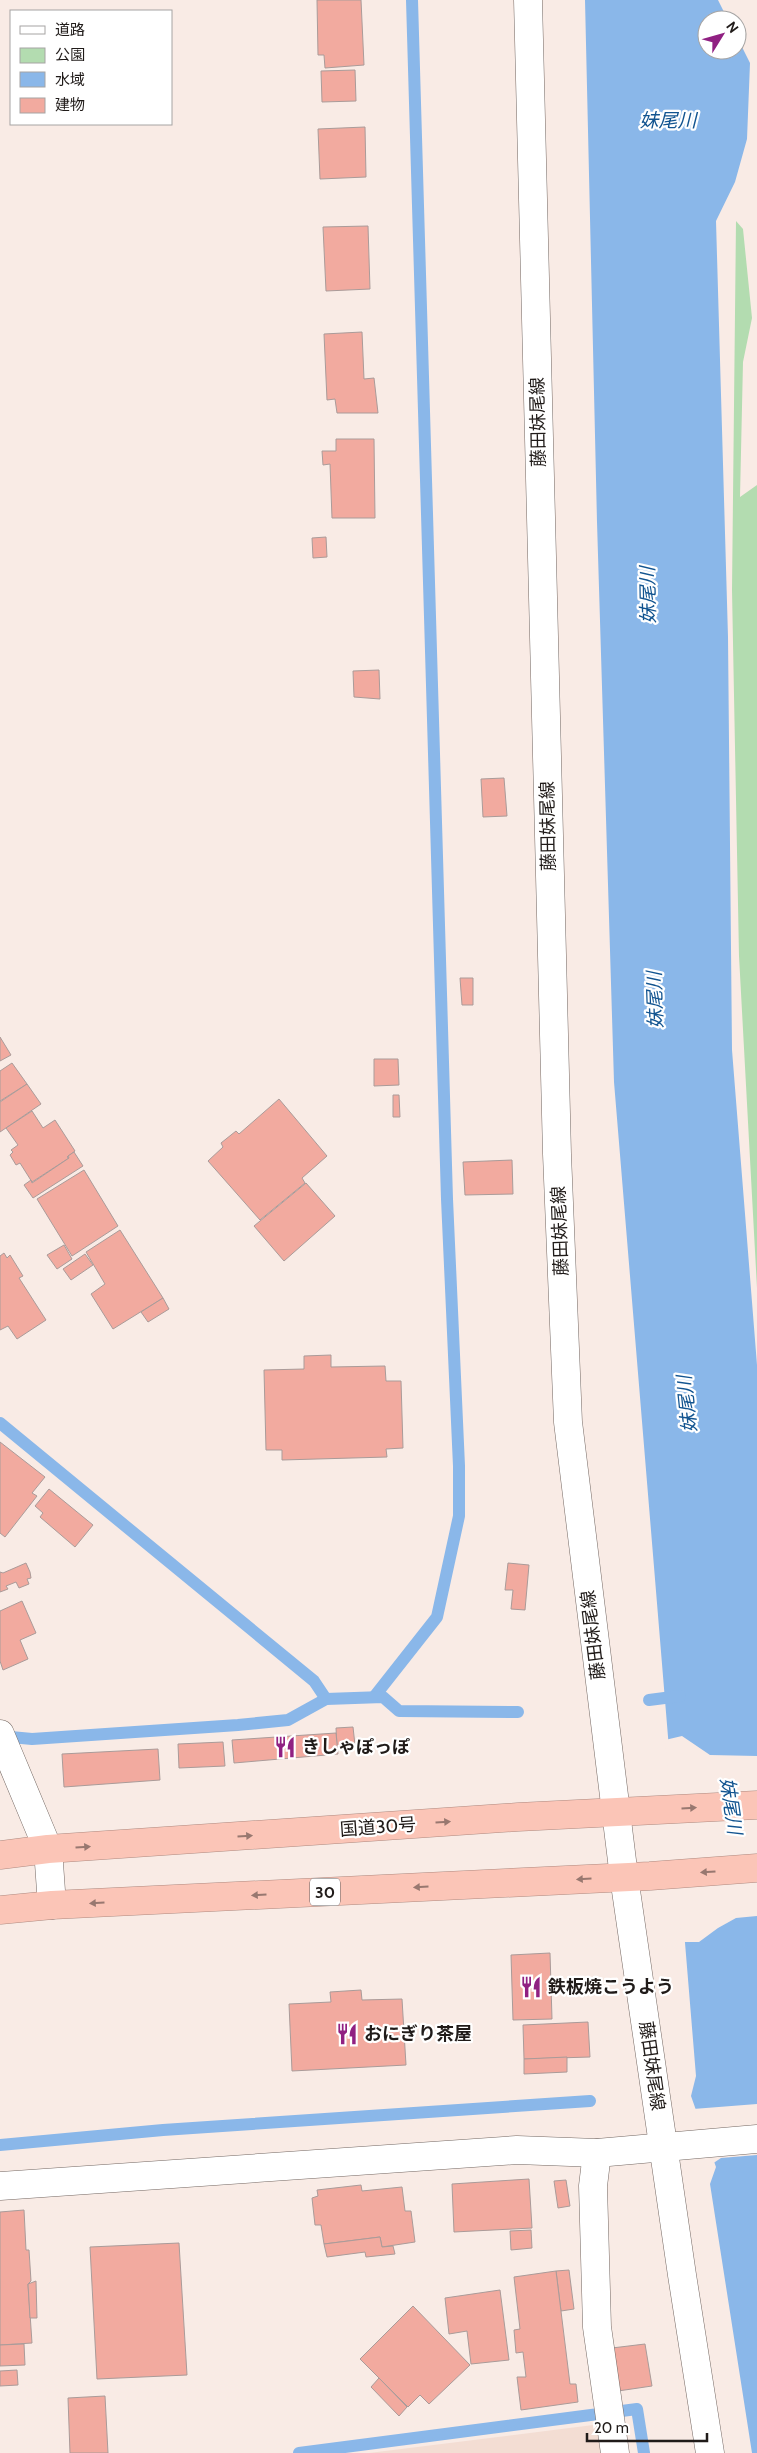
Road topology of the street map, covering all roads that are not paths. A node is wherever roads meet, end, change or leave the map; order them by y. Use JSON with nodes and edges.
{"nodes":[{"id":1,"x":528,"y":0,"type":"edge"},
{"id":2,"x":5,"y":1744,"type":"edge"},
{"id":3,"x":757,"y":1805,"type":"edge"},
{"id":4,"x":628,"y":1811,"type":"junction"},
{"id":5,"x":48,"y":1849,"type":"junction"},
{"id":6,"x":0,"y":1855,"type":"edge"},
{"id":7,"x":757,"y":1868,"type":"edge"},
{"id":8,"x":637,"y":1876,"type":"junction"},
{"id":9,"x":52,"y":1905,"type":"junction"},
{"id":10,"x":0,"y":1910,"type":"edge"},
{"id":11,"x":757,"y":2139,"type":"edge"},
{"id":12,"x":664,"y":2146,"type":"junction"},
{"id":13,"x":596,"y":2153,"type":"junction"},
{"id":14,"x":0,"y":2186,"type":"edge"},
{"id":15,"x":615,"y":2453,"type":"edge"},
{"id":16,"x":710,"y":2453,"type":"edge"}],
"edges":[{"from":1,"to":4,"type":"main road","name":"藤田妹尾線"},
{"from":2,"to":5,"type":"main road"},
{"from":4,"to":3,"type":"highway","name":"国道30号","one_way":true},
{"from":5,"to":4,"type":"highway","name":"国道30号","one_way":true},
{"from":4,"to":8,"type":"main road","name":"藤田妹尾線"},
{"from":5,"to":6,"type":"highway","name":"国道30号"},
{"from":5,"to":9,"type":"main road"},
{"from":7,"to":8,"type":"highway","number":"30","one_way":true},
{"from":8,"to":9,"type":"highway","number":"30","one_way":true},
{"from":8,"to":12,"type":"main road","name":"藤田妹尾線"},
{"from":9,"to":10,"type":"highway","number":"30"},
{"from":11,"to":12,"type":"main road"},
{"from":12,"to":13,"type":"main road"},
{"from":12,"to":16,"type":"main road","name":"藤田妹尾線"},
{"from":13,"to":14,"type":"main road"},
{"from":13,"to":15,"type":"main road"}]}
